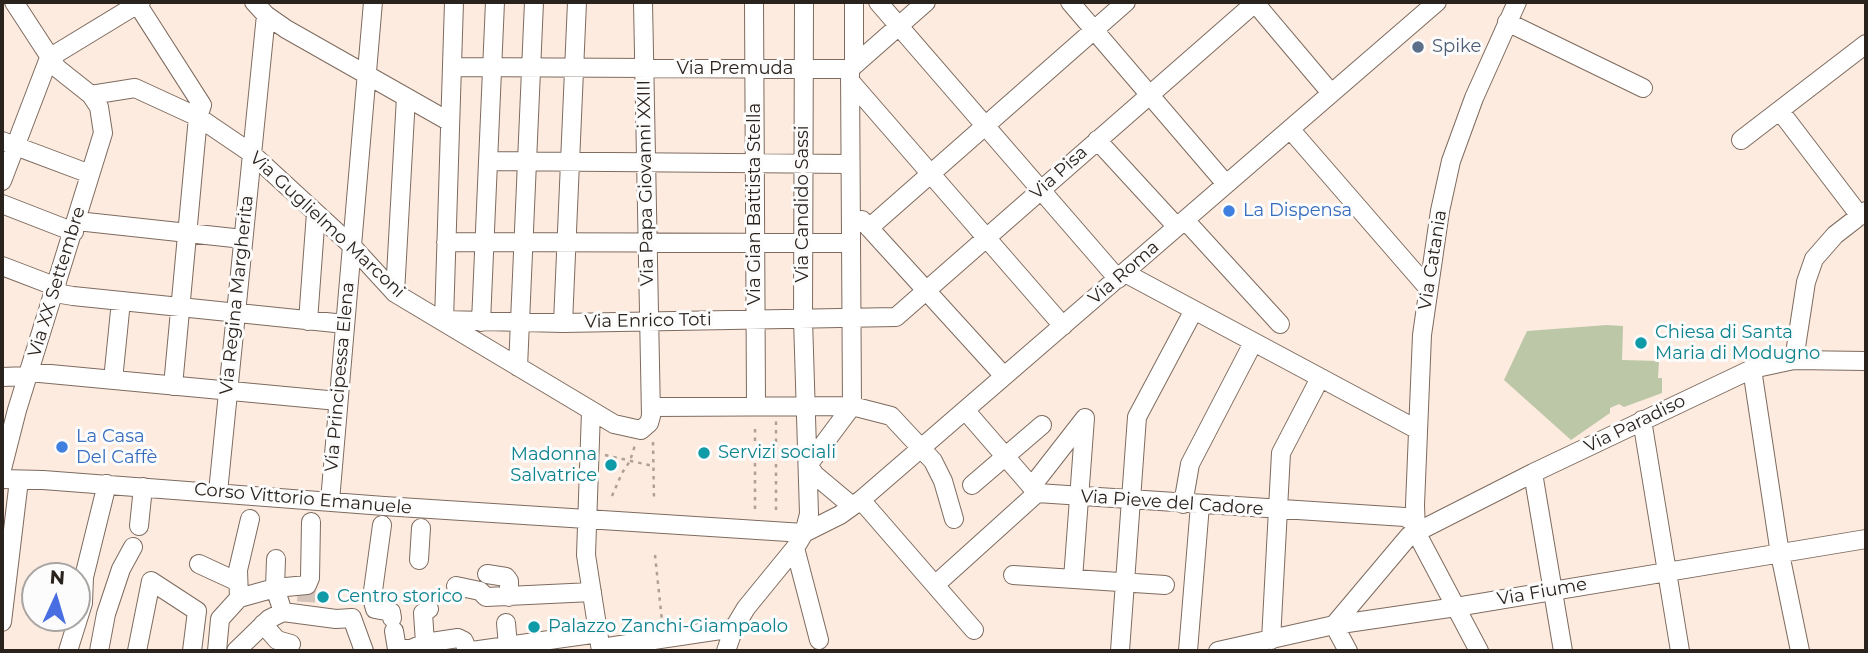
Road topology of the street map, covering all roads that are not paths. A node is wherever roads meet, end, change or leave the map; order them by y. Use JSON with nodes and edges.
{"nodes":[{"id":1,"x":14,"y":2,"type":"edge"},
{"id":2,"x":138,"y":2,"type":"edge"},
{"id":3,"x":373,"y":2,"type":"edge"},
{"id":4,"x":454,"y":2,"type":"edge"},
{"id":5,"x":495,"y":2,"type":"edge"},
{"id":6,"x":534,"y":2,"type":"edge"},
{"id":7,"x":577,"y":2,"type":"edge"},
{"id":8,"x":643,"y":2,"type":"edge"},
{"id":9,"x":754,"y":2,"type":"edge"},
{"id":10,"x":804,"y":2,"type":"edge"},
{"id":11,"x":853,"y":2,"type":"edge"},
{"id":12,"x":878,"y":2,"type":"edge"},
{"id":13,"x":926,"y":2,"type":"edge"},
{"id":14,"x":1070,"y":2,"type":"edge"},
{"id":15,"x":1126,"y":2,"type":"edge"},
{"id":16,"x":1255,"y":2,"type":"edge"},
{"id":17,"x":1517,"y":2,"type":"edge"},
{"id":18,"x":1424,"y":6,"type":"edge"},
{"id":19,"x":260,"y":8,"type":"edge"},
{"id":20,"x":1507,"y":22,"type":"junction"},
{"id":21,"x":899,"y":25,"type":"junction"},
{"id":22,"x":1094,"y":29,"type":"junction"},
{"id":23,"x":1866,"y":44,"type":"edge"},
{"id":24,"x":49,"y":58,"type":"junction"},
{"id":25,"x":453,"y":67,"type":"junction"},
{"id":26,"x":493,"y":68,"type":"junction"},
{"id":27,"x":531,"y":68,"type":"junction"},
{"id":28,"x":574,"y":68,"type":"junction"},
{"id":29,"x":644,"y":69,"type":"junction"},
{"id":30,"x":755,"y":69,"type":"junction"},
{"id":31,"x":804,"y":69,"type":"junction"},
{"id":32,"x":851,"y":72,"type":"junction"},
{"id":33,"x":366,"y":75,"type":"junction"},
{"id":34,"x":1643,"y":88,"type":"dead end"},
{"id":35,"x":1331,"y":93,"type":"junction"},
{"id":36,"x":1149,"y":94,"type":"junction"},
{"id":37,"x":92,"y":95,"type":"junction"},
{"id":38,"x":405,"y":97,"type":"junction"},
{"id":39,"x":1780,"y":111,"type":"junction"},
{"id":40,"x":198,"y":117,"type":"junction"},
{"id":41,"x":450,"y":122,"type":"junction"},
{"id":42,"x":986,"y":127,"type":"junction"},
{"id":43,"x":1290,"y":129,"type":"junction"},
{"id":44,"x":1741,"y":139,"type":"dead end"},
{"id":45,"x":1097,"y":140,"type":"junction"},
{"id":46,"x":9,"y":143,"type":"edge"},
{"id":47,"x":251,"y":153,"type":"junction"},
{"id":48,"x":489,"y":161,"type":"junction"},
{"id":49,"x":527,"y":162,"type":"junction"},
{"id":50,"x":570,"y":162,"type":"junction"},
{"id":51,"x":646,"y":163,"type":"junction"},
{"id":52,"x":803,"y":163,"type":"junction"},
{"id":53,"x":755,"y":164,"type":"junction"},
{"id":54,"x":850,"y":164,"type":"junction"},
{"id":55,"x":90,"y":174,"type":"junction"},
{"id":56,"x":930,"y":175,"type":"junction"},
{"id":57,"x":2,"y":181,"type":"edge"},
{"id":58,"x":1226,"y":184,"type":"junction"},
{"id":59,"x":1041,"y":190,"type":"junction"},
{"id":60,"x":2,"y":204,"type":"edge"},
{"id":61,"x":851,"y":211,"type":"junction"},
{"id":62,"x":316,"y":212,"type":"junction"},
{"id":63,"x":1863,"y":214,"type":"edge"},
{"id":64,"x":1181,"y":224,"type":"junction"},
{"id":65,"x":75,"y":226,"type":"junction"},
{"id":66,"x":869,"y":228,"type":"junction"},
{"id":67,"x":188,"y":233,"type":"junction"},
{"id":68,"x":985,"y":238,"type":"junction"},
{"id":69,"x":243,"y":239,"type":"junction"},
{"id":70,"x":446,"y":242,"type":"junction"},
{"id":71,"x":648,"y":242,"type":"junction"},
{"id":72,"x":485,"y":243,"type":"junction"},
{"id":73,"x":567,"y":243,"type":"junction"},
{"id":74,"x":755,"y":243,"type":"junction"},
{"id":75,"x":803,"y":243,"type":"junction"},
{"id":76,"x":851,"y":243,"type":"junction"},
{"id":77,"x":523,"y":244,"type":"junction"},
{"id":78,"x":352,"y":245,"type":"junction"},
{"id":79,"x":3,"y":270,"type":"edge"},
{"id":80,"x":1122,"y":276,"type":"junction"},
{"id":81,"x":1428,"y":288,"type":"junction"},
{"id":82,"x":56,"y":290,"type":"junction"},
{"id":83,"x":927,"y":290,"type":"junction"},
{"id":84,"x":395,"y":293,"type":"junction"},
{"id":85,"x":121,"y":302,"type":"junction"},
{"id":86,"x":181,"y":308,"type":"junction"},
{"id":87,"x":1194,"y":310,"type":"junction"},
{"id":88,"x":235,"y":313,"type":"junction"},
{"id":89,"x":755,"y":319,"type":"junction"},
{"id":90,"x":803,"y":319,"type":"junction"},
{"id":91,"x":853,"y":319,"type":"junction"},
{"id":92,"x":444,"y":320,"type":"junction"},
{"id":93,"x":649,"y":320,"type":"junction"},
{"id":94,"x":308,"y":321,"type":"junction"},
{"id":95,"x":481,"y":322,"type":"junction"},
{"id":96,"x":520,"y":323,"type":"junction"},
{"id":97,"x":563,"y":323,"type":"junction"},
{"id":98,"x":345,"y":324,"type":"junction"},
{"id":99,"x":1280,"y":324,"type":"dead end"},
{"id":100,"x":1063,"y":326,"type":"junction"},
{"id":101,"x":1253,"y":343,"type":"junction"},
{"id":102,"x":1794,"y":360,"type":"junction"},
{"id":103,"x":1866,"y":361,"type":"edge"},
{"id":104,"x":518,"y":367,"type":"junction"},
{"id":105,"x":1752,"y":369,"type":"junction"},
{"id":106,"x":28,"y":374,"type":"junction"},
{"id":107,"x":1004,"y":376,"type":"junction"},
{"id":108,"x":2,"y":377,"type":"edge"},
{"id":109,"x":1320,"y":378,"type":"junction"},
{"id":110,"x":113,"y":380,"type":"junction"},
{"id":111,"x":173,"y":386,"type":"junction"},
{"id":112,"x":227,"y":391,"type":"junction"},
{"id":113,"x":338,"y":401,"type":"junction"},
{"id":114,"x":805,"y":406,"type":"junction"},
{"id":115,"x":852,"y":406,"type":"junction"},
{"id":116,"x":650,"y":407,"type":"junction"},
{"id":117,"x":10,"y":410,"type":"edge"},
{"id":118,"x":965,"y":410,"type":"junction"},
{"id":119,"x":591,"y":411,"type":"junction"},
{"id":120,"x":755,"y":412,"type":"junction"},
{"id":121,"x":1642,"y":420,"type":"junction"},
{"id":122,"x":1042,"y":425,"type":"dead end"},
{"id":123,"x":1418,"y":430,"type":"junction"},
{"id":124,"x":922,"y":448,"type":"junction"},
{"id":125,"x":1006,"y":456,"type":"junction"},
{"id":126,"x":803,"y":460,"type":"junction"},
{"id":127,"x":2,"y":469,"type":"edge"},
{"id":128,"x":1533,"y":472,"type":"junction"},
{"id":129,"x":10,"y":480,"type":"edge"},
{"id":130,"x":107,"y":484,"type":"junction"},
{"id":131,"x":972,"y":485,"type":"dead end"},
{"id":132,"x":143,"y":487,"type":"junction"},
{"id":133,"x":1034,"y":490,"type":"junction"},
{"id":134,"x":218,"y":492,"type":"junction"},
{"id":135,"x":1080,"y":497,"type":"junction"},
{"id":136,"x":1131,"y":500,"type":"junction"},
{"id":137,"x":330,"y":502,"type":"junction"},
{"id":138,"x":857,"y":503,"type":"junction"},
{"id":139,"x":1191,"y":504,"type":"junction"},
{"id":140,"x":1280,"y":510,"type":"junction"},
{"id":141,"x":250,"y":519,"type":"dead end"},
{"id":142,"x":587,"y":519,"type":"junction"},
{"id":143,"x":954,"y":519,"type":"dead end"},
{"id":144,"x":311,"y":522,"type":"dead end"},
{"id":145,"x":139,"y":526,"type":"dead end"},
{"id":146,"x":382,"y":526,"type":"dead end"},
{"id":147,"x":421,"y":528,"type":"dead end"},
{"id":148,"x":1415,"y":528,"type":"junction"},
{"id":149,"x":1866,"y":539,"type":"edge"},
{"id":150,"x":799,"y":541,"type":"junction"},
{"id":151,"x":133,"y":547,"type":"dead end"},
{"id":152,"x":1780,"y":554,"type":"junction"},
{"id":153,"x":276,"y":559,"type":"dead end"},
{"id":154,"x":419,"y":560,"type":"dead end"},
{"id":155,"x":89,"y":562,"type":"edge"},
{"id":156,"x":199,"y":565,"type":"dead end"},
{"id":157,"x":1667,"y":572,"type":"junction"},
{"id":158,"x":487,"y":574,"type":"dead end"},
{"id":159,"x":1013,"y":575,"type":"dead end"},
{"id":160,"x":1073,"y":579,"type":"junction"},
{"id":161,"x":1125,"y":583,"type":"junction"},
{"id":162,"x":935,"y":585,"type":"junction"},
{"id":163,"x":1164,"y":585,"type":"dead end"},
{"id":164,"x":456,"y":586,"type":"dead end"},
{"id":165,"x":275,"y":588,"type":"junction"},
{"id":166,"x":1554,"y":589,"type":"junction"},
{"id":167,"x":238,"y":590,"type":"junction"},
{"id":168,"x":592,"y":592,"type":"junction"},
{"id":169,"x":509,"y":597,"type":"junction"},
{"id":170,"x":91,"y":607,"type":"edge"},
{"id":171,"x":1455,"y":607,"type":"junction"},
{"id":172,"x":375,"y":609,"type":"junction"},
{"id":173,"x":429,"y":609,"type":"dead end"},
{"id":174,"x":283,"y":612,"type":"junction"},
{"id":175,"x":106,"y":614,"type":"junction"},
{"id":176,"x":352,"y":618,"type":"junction"},
{"id":177,"x":2,"y":622,"type":"edge"},
{"id":178,"x":506,"y":623,"type":"dead end"},
{"id":179,"x":263,"y":624,"type":"junction"},
{"id":180,"x":1334,"y":625,"type":"junction"},
{"id":181,"x":734,"y":628,"type":"junction"},
{"id":182,"x":974,"y":631,"type":"dead end"},
{"id":183,"x":74,"y":632,"type":"edge"},
{"id":184,"x":819,"y":640,"type":"dead end"},
{"id":185,"x":1271,"y":640,"type":"junction"},
{"id":186,"x":291,"y":644,"type":"dead end"},
{"id":187,"x":600,"y":644,"type":"edge"},
{"id":188,"x":508,"y":646,"type":"junction"},
{"id":189,"x":415,"y":648,"type":"edge"},
{"id":190,"x":68,"y":651,"type":"edge"},
{"id":191,"x":99,"y":651,"type":"edge"},
{"id":192,"x":137,"y":651,"type":"edge"},
{"id":193,"x":192,"y":651,"type":"edge"},
{"id":194,"x":216,"y":651,"type":"edge"},
{"id":195,"x":236,"y":651,"type":"edge"},
{"id":196,"x":364,"y":651,"type":"edge"},
{"id":197,"x":469,"y":651,"type":"edge"},
{"id":198,"x":726,"y":651,"type":"edge"},
{"id":199,"x":1120,"y":651,"type":"edge"},
{"id":200,"x":1188,"y":651,"type":"edge"},
{"id":201,"x":1218,"y":651,"type":"edge"},
{"id":202,"x":1348,"y":651,"type":"edge"},
{"id":203,"x":1479,"y":651,"type":"edge"},
{"id":204,"x":1563,"y":651,"type":"edge"},
{"id":205,"x":1680,"y":651,"type":"edge"},
{"id":206,"x":1800,"y":651,"type":"edge"}],
"edges":[{"from":1,"to":24,"type":"street"},
{"from":2,"to":24,"type":"street"},
{"from":2,"to":40,"type":"street"},
{"from":3,"to":33,"type":"street","name":"Via Principessa Elena"},
{"from":4,"to":25,"type":"street"},
{"from":5,"to":26,"type":"street"},
{"from":6,"to":27,"type":"street"},
{"from":7,"to":28,"type":"street"},
{"from":8,"to":29,"type":"street","name":"Via Papa Giovanni XXIII"},
{"from":9,"to":30,"type":"street","name":"Via Gian Battista Stella"},
{"from":10,"to":31,"type":"street","name":"Via Candido Sassi"},
{"from":11,"to":32,"type":"street"},
{"from":12,"to":21,"type":"street"},
{"from":13,"to":21,"type":"street"},
{"from":14,"to":22,"type":"street"},
{"from":15,"to":22,"type":"street"},
{"from":16,"to":35,"type":"street"},
{"from":16,"to":36,"type":"street","name":"Via Pisa"},
{"from":17,"to":20,"type":"street","name":"Via Catania"},
{"from":18,"to":35,"type":"street","name":"Via Roma"},
{"from":19,"to":33,"type":"street"},
{"from":19,"to":47,"type":"street","name":"Via Regina Margherita"},
{"from":20,"to":34,"type":"street"},
{"from":20,"to":81,"type":"street","name":"Via Catania"},
{"from":21,"to":32,"type":"street"},
{"from":21,"to":42,"type":"street"},
{"from":22,"to":36,"type":"street"},
{"from":22,"to":42,"type":"street"},
{"from":23,"to":39,"type":"street"},
{"from":24,"to":37,"type":"street"},
{"from":24,"to":46,"type":"street"},
{"from":25,"to":26,"type":"street","name":"Via Premuda"},
{"from":25,"to":41,"type":"street"},
{"from":26,"to":27,"type":"street","name":"Via Premuda"},
{"from":26,"to":48,"type":"street"},
{"from":27,"to":28,"type":"street","name":"Via Premuda"},
{"from":27,"to":49,"type":"street"},
{"from":28,"to":29,"type":"street","name":"Via Premuda"},
{"from":28,"to":50,"type":"street"},
{"from":29,"to":30,"type":"street","name":"Via Premuda"},
{"from":29,"to":51,"type":"street","name":"Via Papa Giovanni XXIII"},
{"from":30,"to":31,"type":"street","name":"Via Premuda"},
{"from":30,"to":53,"type":"street","name":"Via Gian Battista Stella"},
{"from":31,"to":32,"type":"street","name":"Via Premuda"},
{"from":31,"to":52,"type":"street","name":"Via Candido Sassi"},
{"from":32,"to":54,"type":"street"},
{"from":32,"to":56,"type":"street"},
{"from":33,"to":38,"type":"street"},
{"from":33,"to":78,"type":"street","name":"Via Principessa Elena"},
{"from":35,"to":43,"type":"street","name":"Via Roma"},
{"from":36,"to":45,"type":"street","name":"Via Pisa"},
{"from":36,"to":58,"type":"street"},
{"from":37,"to":40,"type":"street","name":"Via Guglielmo Marconi"},
{"from":37,"to":55,"type":"street","name":"Via XX Settembre"},
{"from":38,"to":41,"type":"street"},
{"from":38,"to":84,"type":"street"},
{"from":39,"to":44,"type":"street"},
{"from":39,"to":63,"type":"street"},
{"from":40,"to":47,"type":"street","name":"Via Guglielmo Marconi"},
{"from":40,"to":67,"type":"street"},
{"from":41,"to":70,"type":"street"},
{"from":42,"to":56,"type":"street"},
{"from":42,"to":59,"type":"street"},
{"from":43,"to":58,"type":"street","name":"Via Roma"},
{"from":43,"to":81,"type":"street"},
{"from":45,"to":59,"type":"street","name":"Via Pisa"},
{"from":45,"to":64,"type":"street"},
{"from":46,"to":55,"type":"street"},
{"from":46,"to":57,"type":"street"},
{"from":47,"to":62,"type":"street","name":"Via Guglielmo Marconi"},
{"from":47,"to":69,"type":"street","name":"Via Regina Margherita"},
{"from":48,"to":49,"type":"street"},
{"from":48,"to":72,"type":"street"},
{"from":49,"to":50,"type":"street"},
{"from":49,"to":77,"type":"street"},
{"from":50,"to":51,"type":"street"},
{"from":50,"to":73,"type":"street"},
{"from":51,"to":53,"type":"street"},
{"from":51,"to":71,"type":"street","name":"Via Papa Giovanni XXIII"},
{"from":52,"to":53,"type":"street"},
{"from":52,"to":54,"type":"street"},
{"from":52,"to":75,"type":"street","name":"Via Candido Sassi"},
{"from":53,"to":74,"type":"street","name":"Via Gian Battista Stella"},
{"from":54,"to":61,"type":"street"},
{"from":55,"to":65,"type":"street","name":"Via XX Settembre"},
{"from":56,"to":66,"type":"street"},
{"from":56,"to":68,"type":"street"},
{"from":58,"to":64,"type":"street","name":"Via Roma"},
{"from":59,"to":68,"type":"street","name":"Via Pisa"},
{"from":59,"to":80,"type":"street"},
{"from":60,"to":65,"type":"street"},
{"from":61,"to":66,"type":"street"},
{"from":61,"to":76,"type":"street"},
{"from":62,"to":78,"type":"street","name":"Via Guglielmo Marconi"},
{"from":62,"to":94,"type":"street"},
{"from":63,"to":102,"type":"street"},
{"from":64,"to":80,"type":"street","name":"Via Roma"},
{"from":64,"to":99,"type":"street"},
{"from":65,"to":67,"type":"street"},
{"from":65,"to":82,"type":"street","name":"Via XX Settembre"},
{"from":66,"to":83,"type":"street"},
{"from":67,"to":69,"type":"street"},
{"from":67,"to":86,"type":"street"},
{"from":68,"to":83,"type":"street","name":"Via Pisa"},
{"from":68,"to":100,"type":"street"},
{"from":69,"to":88,"type":"street","name":"Via Regina Margherita"},
{"from":70,"to":72,"type":"street"},
{"from":70,"to":92,"type":"street"},
{"from":71,"to":73,"type":"street"},
{"from":71,"to":74,"type":"street"},
{"from":71,"to":93,"type":"street","name":"Via Papa Giovanni XXIII"},
{"from":72,"to":77,"type":"street"},
{"from":72,"to":95,"type":"street"},
{"from":73,"to":77,"type":"street"},
{"from":73,"to":97,"type":"street"},
{"from":74,"to":75,"type":"street"},
{"from":74,"to":89,"type":"street","name":"Via Gian Battista Stella"},
{"from":75,"to":76,"type":"street"},
{"from":75,"to":90,"type":"street","name":"Via Candido Sassi"},
{"from":76,"to":91,"type":"street"},
{"from":77,"to":96,"type":"street"},
{"from":78,"to":84,"type":"street","name":"Via Guglielmo Marconi"},
{"from":78,"to":98,"type":"street","name":"Via Principessa Elena"},
{"from":79,"to":82,"type":"street"},
{"from":80,"to":87,"type":"street"},
{"from":80,"to":100,"type":"street","name":"Via Roma"},
{"from":81,"to":123,"type":"street","name":"Via Catania"},
{"from":82,"to":85,"type":"street"},
{"from":82,"to":106,"type":"street","name":"Via XX Settembre"},
{"from":83,"to":91,"type":"street","name":"Via Pisa"},
{"from":83,"to":107,"type":"street"},
{"from":84,"to":92,"type":"street","name":"Via Guglielmo Marconi"},
{"from":85,"to":86,"type":"street"},
{"from":85,"to":110,"type":"street"},
{"from":86,"to":88,"type":"street"},
{"from":86,"to":111,"type":"street"},
{"from":87,"to":101,"type":"street"},
{"from":87,"to":136,"type":"street"},
{"from":88,"to":94,"type":"street"},
{"from":88,"to":112,"type":"street","name":"Via Regina Margherita"},
{"from":89,"to":90,"type":"street","name":"Via Enrico Toti"},
{"from":89,"to":93,"type":"street","name":"Via Enrico Toti"},
{"from":89,"to":120,"type":"street","name":"Via Gian Battista Stella"},
{"from":90,"to":91,"type":"street","name":"Via Enrico Toti"},
{"from":90,"to":114,"type":"street","name":"Via Candido Sassi"},
{"from":91,"to":115,"type":"street"},
{"from":92,"to":95,"type":"street","name":"Via Enrico Toti"},
{"from":92,"to":104,"type":"street","name":"Via Guglielmo Marconi"},
{"from":93,"to":97,"type":"street","name":"Via Enrico Toti"},
{"from":93,"to":116,"type":"street","name":"Via Papa Giovanni XXIII"},
{"from":94,"to":98,"type":"street"},
{"from":95,"to":96,"type":"street","name":"Via Enrico Toti"},
{"from":96,"to":97,"type":"street","name":"Via Enrico Toti"},
{"from":96,"to":104,"type":"street"},
{"from":98,"to":113,"type":"street","name":"Via Principessa Elena"},
{"from":100,"to":107,"type":"street","name":"Via Roma"},
{"from":101,"to":109,"type":"street"},
{"from":101,"to":139,"type":"street"},
{"from":102,"to":103,"type":"street","name":"Via Paradiso"},
{"from":102,"to":105,"type":"street","name":"Via Paradiso"},
{"from":104,"to":119,"type":"street","name":"Via Guglielmo Marconi"},
{"from":105,"to":121,"type":"street","name":"Via Paradiso"},
{"from":105,"to":152,"type":"street"},
{"from":106,"to":108,"type":"street"},
{"from":106,"to":110,"type":"street"},
{"from":106,"to":117,"type":"street","name":"Via XX Settembre"},
{"from":107,"to":118,"type":"street","name":"Via Roma"},
{"from":109,"to":123,"type":"street"},
{"from":109,"to":140,"type":"street"},
{"from":110,"to":111,"type":"street"},
{"from":111,"to":112,"type":"street"},
{"from":112,"to":113,"type":"street"},
{"from":112,"to":134,"type":"street","name":"Via Regina Margherita"},
{"from":113,"to":137,"type":"street","name":"Via Principessa Elena"},
{"from":114,"to":115,"type":"street"},
{"from":114,"to":120,"type":"street"},
{"from":114,"to":126,"type":"street","name":"Via Candido Sassi"},
{"from":115,"to":124,"type":"street"},
{"from":115,"to":126,"type":"street"},
{"from":116,"to":119,"type":"street","name":"Via Guglielmo Marconi"},
{"from":116,"to":120,"type":"street"},
{"from":117,"to":127,"type":"street","name":"Via XX Settembre"},
{"from":118,"to":124,"type":"street","name":"Via Roma"},
{"from":118,"to":125,"type":"street"},
{"from":119,"to":142,"type":"street"},
{"from":121,"to":128,"type":"street","name":"Via Paradiso"},
{"from":121,"to":157,"type":"street"},
{"from":122,"to":125,"type":"street"},
{"from":123,"to":148,"type":"street","name":"Via Catania"},
{"from":124,"to":138,"type":"street","name":"Via Roma"},
{"from":124,"to":143,"type":"street"},
{"from":125,"to":131,"type":"street"},
{"from":125,"to":133,"type":"street"},
{"from":126,"to":138,"type":"street"},
{"from":126,"to":150,"type":"street","name":"Via Candido Sassi"},
{"from":128,"to":148,"type":"street","name":"Via Paradiso"},
{"from":128,"to":166,"type":"street"},
{"from":129,"to":130,"type":"street","name":"Corso Vittorio Emanuele"},
{"from":129,"to":177,"type":"street"},
{"from":130,"to":132,"type":"street","name":"Corso Vittorio Emanuele"},
{"from":130,"to":155,"type":"street"},
{"from":132,"to":134,"type":"street","name":"Corso Vittorio Emanuele"},
{"from":132,"to":145,"type":"street"},
{"from":133,"to":135,"type":"street","name":"Via Pieve del Cadore"},
{"from":133,"to":135,"type":"street"},
{"from":133,"to":162,"type":"street"},
{"from":134,"to":137,"type":"street","name":"Corso Vittorio Emanuele"},
{"from":135,"to":136,"type":"street","name":"Via Pieve del Cadore"},
{"from":135,"to":160,"type":"street"},
{"from":136,"to":139,"type":"street","name":"Via Pieve del Cadore"},
{"from":136,"to":161,"type":"street"},
{"from":137,"to":142,"type":"street","name":"Corso Vittorio Emanuele"},
{"from":138,"to":150,"type":"street","name":"Via Roma"},
{"from":138,"to":162,"type":"street"},
{"from":139,"to":140,"type":"street","name":"Via Pieve del Cadore"},
{"from":139,"to":200,"type":"street"},
{"from":140,"to":148,"type":"street","name":"Via Pieve del Cadore"},
{"from":140,"to":185,"type":"street"},
{"from":141,"to":167,"type":"street"},
{"from":142,"to":150,"type":"street","name":"Corso Vittorio Emanuele"},
{"from":142,"to":168,"type":"street"},
{"from":144,"to":165,"type":"street"},
{"from":146,"to":172,"type":"street"},
{"from":147,"to":154,"type":"street"},
{"from":148,"to":171,"type":"street"},
{"from":148,"to":180,"type":"street","name":"Via Paradiso"},
{"from":149,"to":152,"type":"street","name":"Via Fiume"},
{"from":150,"to":181,"type":"street"},
{"from":150,"to":184,"type":"street"},
{"from":151,"to":175,"type":"street"},
{"from":152,"to":157,"type":"street","name":"Via Fiume"},
{"from":152,"to":206,"type":"street"},
{"from":153,"to":165,"type":"street"},
{"from":156,"to":167,"type":"street"},
{"from":157,"to":166,"type":"street","name":"Via Fiume"},
{"from":157,"to":205,"type":"street"},
{"from":158,"to":169,"type":"street"},
{"from":159,"to":160,"type":"street"},
{"from":160,"to":161,"type":"street"},
{"from":161,"to":163,"type":"street"},
{"from":161,"to":199,"type":"street"},
{"from":162,"to":182,"type":"street"},
{"from":164,"to":169,"type":"street"},
{"from":165,"to":167,"type":"street"},
{"from":165,"to":174,"type":"street"},
{"from":166,"to":171,"type":"street","name":"Via Fiume"},
{"from":166,"to":204,"type":"street"},
{"from":167,"to":194,"type":"street"},
{"from":168,"to":169,"type":"street"},
{"from":168,"to":187,"type":"street"},
{"from":170,"to":175,"type":"street"},
{"from":171,"to":180,"type":"street","name":"Via Fiume"},
{"from":171,"to":203,"type":"street"},
{"from":172,"to":176,"type":"street"},
{"from":172,"to":189,"type":"street"},
{"from":173,"to":189,"type":"street"},
{"from":174,"to":176,"type":"street"},
{"from":174,"to":179,"type":"street"},
{"from":175,"to":191,"type":"street"},
{"from":176,"to":196,"type":"street"},
{"from":178,"to":188,"type":"street"},
{"from":179,"to":186,"type":"street"},
{"from":179,"to":195,"type":"street"},
{"from":180,"to":185,"type":"street","name":"Via Fiume"},
{"from":180,"to":202,"type":"street"},
{"from":181,"to":187,"type":"street"},
{"from":181,"to":198,"type":"street"},
{"from":183,"to":190,"type":"street"},
{"from":185,"to":201,"type":"street","name":"Via Fiume"},
{"from":187,"to":188,"type":"street"},
{"from":188,"to":197,"type":"street"},
{"from":189,"to":197,"type":"street"},
{"from":192,"to":193,"type":"street"}]}
